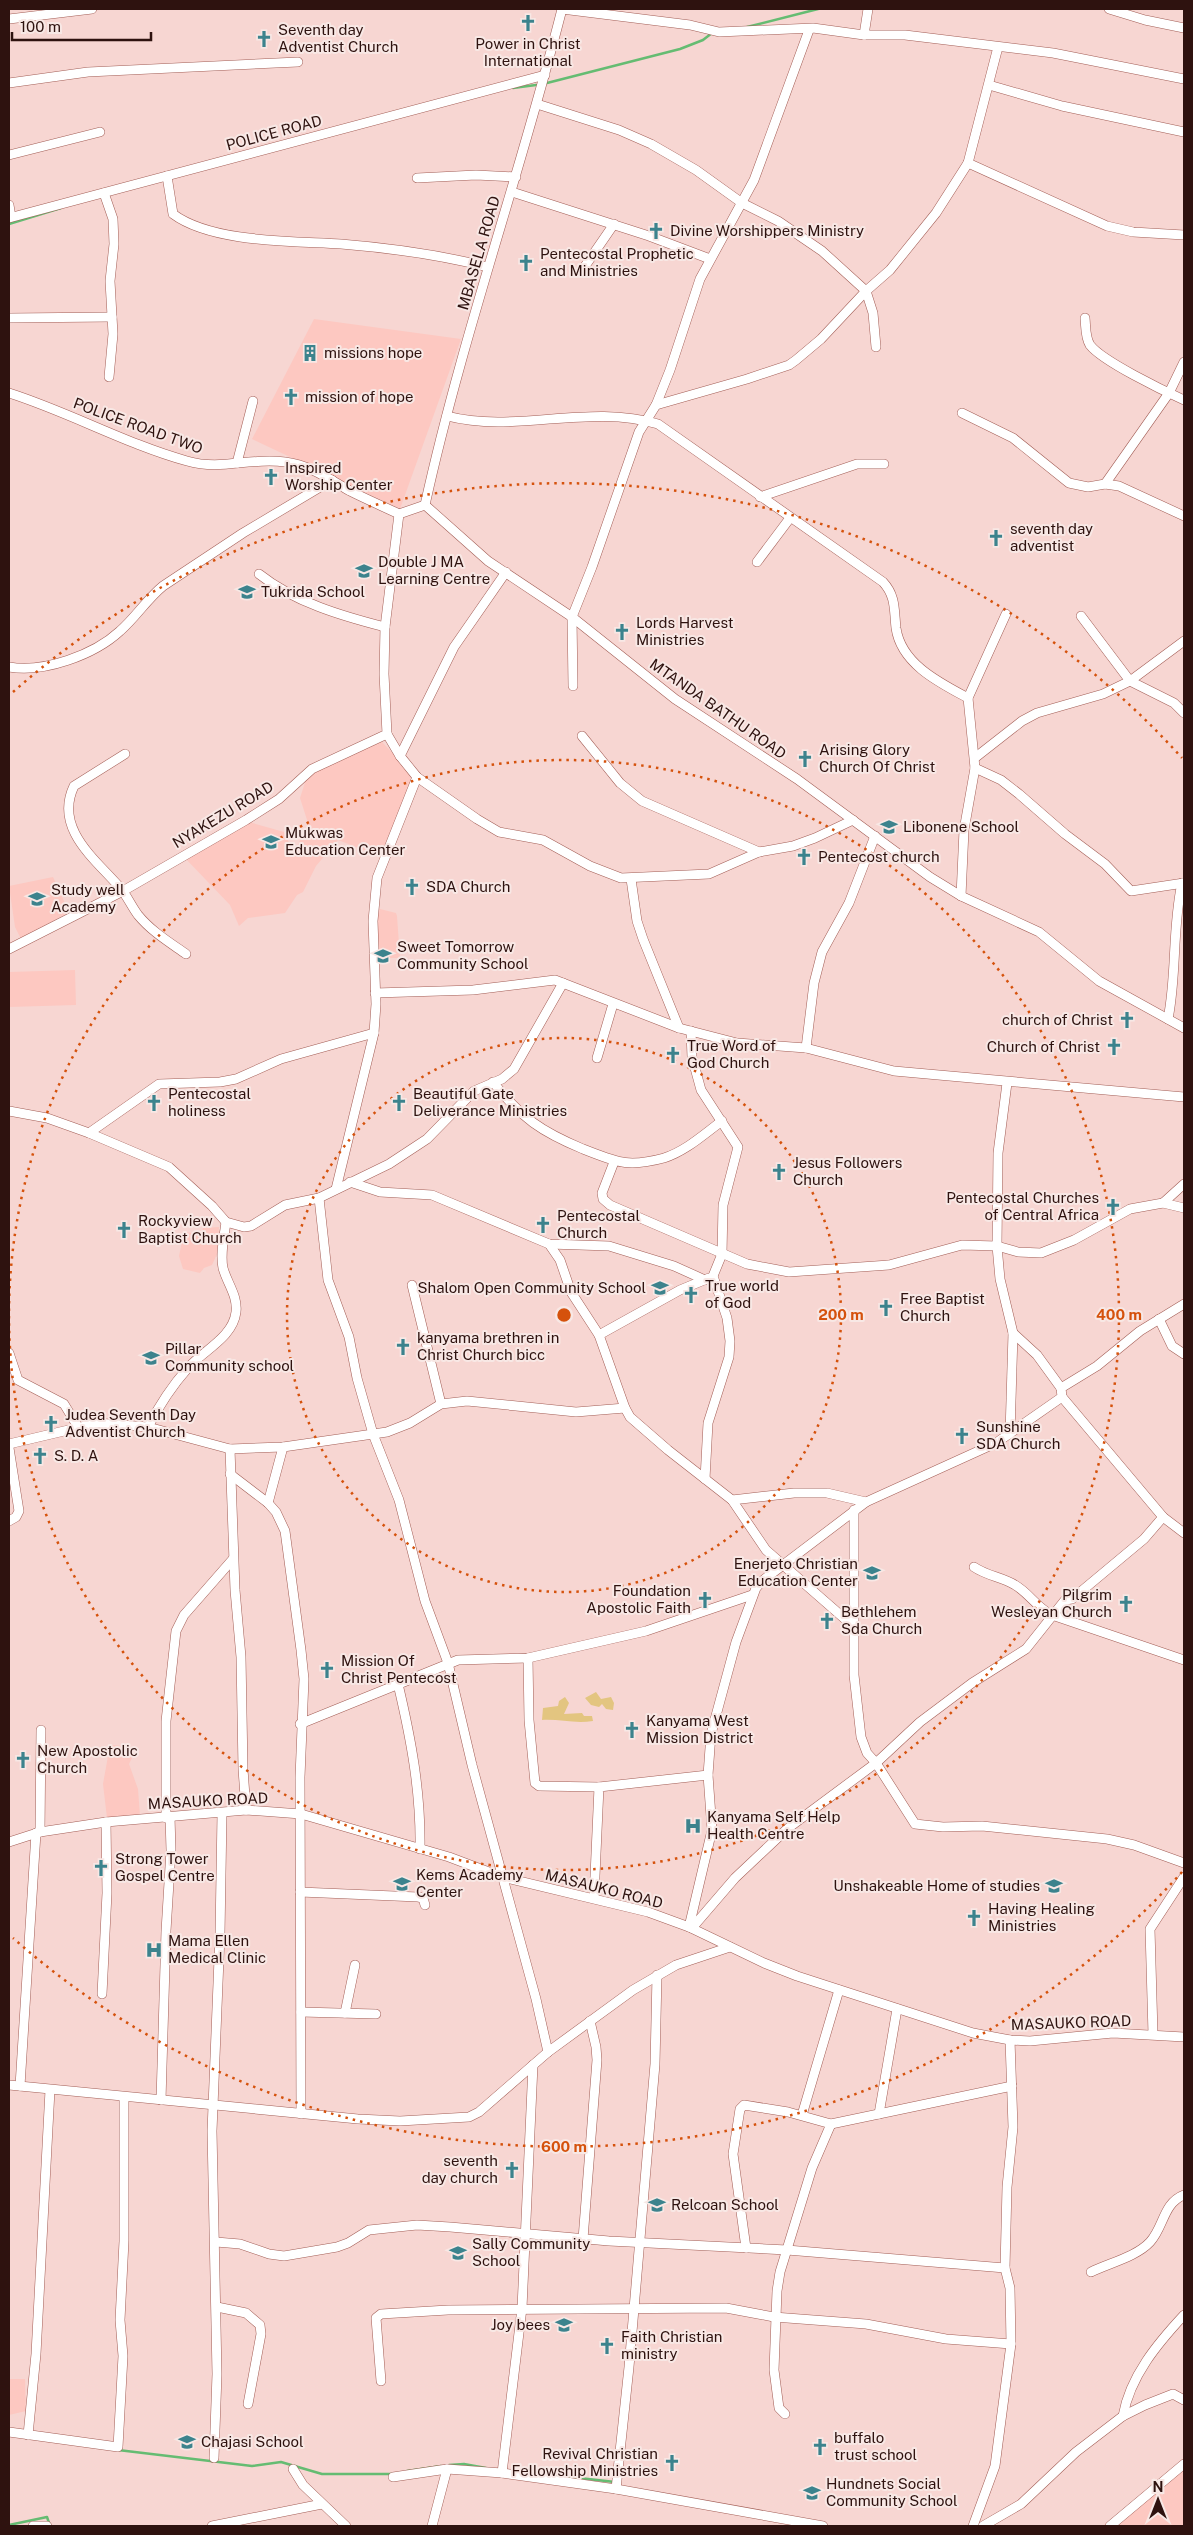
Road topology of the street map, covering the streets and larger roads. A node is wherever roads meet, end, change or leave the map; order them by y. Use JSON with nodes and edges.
{"nodes":[{"id":1,"x":92,"y":9,"type":"edge"},
{"id":2,"x":562,"y":9,"type":"edge"},
{"id":3,"x":868,"y":9,"type":"edge"},
{"id":4,"x":1109,"y":9,"type":"edge"},
{"id":5,"x":9,"y":19,"type":"edge"},
{"id":6,"x":1184,"y":28,"type":"edge"},
{"id":7,"x":809,"y":30,"type":"junction"},
{"id":8,"x":864,"y":35,"type":"junction"},
{"id":9,"x":998,"y":47,"type":"junction"},
{"id":10,"x":298,"y":62,"type":"dead end"},
{"id":11,"x":545,"y":75,"type":"junction"},
{"id":12,"x":1184,"y":79,"type":"edge"},
{"id":13,"x":9,"y":83,"type":"edge"},
{"id":14,"x":989,"y":85,"type":"junction"},
{"id":15,"x":537,"y":104,"type":"junction"},
{"id":16,"x":100,"y":132,"type":"dead end"},
{"id":17,"x":1184,"y":132,"type":"edge"},
{"id":18,"x":9,"y":155,"type":"edge"},
{"id":19,"x":968,"y":163,"type":"junction"},
{"id":20,"x":167,"y":176,"type":"junction"},
{"id":21,"x":516,"y":177,"type":"junction"},
{"id":22,"x":417,"y":178,"type":"dead end"},
{"id":23,"x":512,"y":192,"type":"junction"},
{"id":24,"x":104,"y":193,"type":"junction"},
{"id":25,"x":742,"y":203,"type":"junction"},
{"id":26,"x":9,"y":204,"type":"edge"},
{"id":27,"x":10,"y":218,"type":"edge"},
{"id":28,"x":614,"y":224,"type":"junction"},
{"id":29,"x":1184,"y":235,"type":"edge"},
{"id":30,"x":710,"y":259,"type":"junction"},
{"id":31,"x":488,"y":267,"type":"junction"},
{"id":32,"x":583,"y":269,"type":"dead end"},
{"id":33,"x":866,"y":291,"type":"junction"},
{"id":34,"x":112,"y":317,"type":"junction"},
{"id":35,"x":9,"y":318,"type":"edge"},
{"id":36,"x":1085,"y":318,"type":"dead end"},
{"id":37,"x":876,"y":347,"type":"dead end"},
{"id":38,"x":1184,"y":362,"type":"edge"},
{"id":39,"x":109,"y":377,"type":"dead end"},
{"id":40,"x":1169,"y":392,"type":"junction"},
{"id":41,"x":9,"y":393,"type":"edge"},
{"id":42,"x":1184,"y":400,"type":"edge"},
{"id":43,"x":253,"y":401,"type":"dead end"},
{"id":44,"x":656,"y":405,"type":"junction"},
{"id":45,"x":962,"y":413,"type":"dead end"},
{"id":46,"x":447,"y":416,"type":"junction"},
{"id":47,"x":646,"y":420,"type":"junction"},
{"id":48,"x":237,"y":463,"type":"junction"},
{"id":49,"x":884,"y":464,"type":"dead end"},
{"id":50,"x":332,"y":480,"type":"junction"},
{"id":51,"x":1106,"y":484,"type":"junction"},
{"id":52,"x":760,"y":497,"type":"junction"},
{"id":53,"x":426,"y":505,"type":"junction"},
{"id":54,"x":398,"y":514,"type":"junction"},
{"id":55,"x":1184,"y":516,"type":"edge"},
{"id":56,"x":790,"y":518,"type":"junction"},
{"id":57,"x":757,"y":562,"type":"dead end"},
{"id":58,"x":506,"y":572,"type":"junction"},
{"id":59,"x":259,"y":574,"type":"dead end"},
{"id":60,"x":1006,"y":614,"type":"dead end"},
{"id":61,"x":1081,"y":616,"type":"dead end"},
{"id":62,"x":572,"y":617,"type":"junction"},
{"id":63,"x":385,"y":627,"type":"junction"},
{"id":64,"x":1184,"y":641,"type":"edge"},
{"id":65,"x":9,"y":667,"type":"edge"},
{"id":66,"x":1130,"y":681,"type":"junction"},
{"id":67,"x":573,"y":686,"type":"dead end"},
{"id":68,"x":968,"y":698,"type":"junction"},
{"id":69,"x":1184,"y":713,"type":"edge"},
{"id":70,"x":387,"y":734,"type":"junction"},
{"id":71,"x":582,"y":736,"type":"dead end"},
{"id":72,"x":125,"y":754,"type":"dead end"},
{"id":73,"x":400,"y":756,"type":"junction"},
{"id":74,"x":976,"y":757,"type":"junction"},
{"id":75,"x":976,"y":768,"type":"junction"},
{"id":76,"x":417,"y":777,"type":"junction"},
{"id":77,"x":853,"y":820,"type":"junction"},
{"id":78,"x":875,"y":836,"type":"junction"},
{"id":79,"x":758,"y":852,"type":"junction"},
{"id":80,"x":631,"y":879,"type":"junction"},
{"id":81,"x":1183,"y":883,"type":"edge"},
{"id":82,"x":122,"y":891,"type":"junction"},
{"id":83,"x":961,"y":896,"type":"junction"},
{"id":84,"x":9,"y":949,"type":"edge"},
{"id":85,"x":186,"y":954,"type":"dead end"},
{"id":86,"x":563,"y":983,"type":"junction"},
{"id":87,"x":376,"y":993,"type":"junction"},
{"id":88,"x":613,"y":1004,"type":"junction"},
{"id":89,"x":1168,"y":1019,"type":"junction"},
{"id":90,"x":679,"y":1028,"type":"junction"},
{"id":91,"x":1184,"y":1028,"type":"edge"},
{"id":92,"x":691,"y":1031,"type":"junction"},
{"id":93,"x":374,"y":1033,"type":"junction"},
{"id":94,"x":806,"y":1048,"type":"junction"},
{"id":95,"x":597,"y":1058,"type":"dead end"},
{"id":96,"x":493,"y":1082,"type":"junction"},
{"id":97,"x":1007,"y":1083,"type":"junction"},
{"id":98,"x":1184,"y":1097,"type":"edge"},
{"id":99,"x":9,"y":1111,"type":"edge"},
{"id":100,"x":722,"y":1121,"type":"junction"},
{"id":101,"x":89,"y":1133,"type":"junction"},
{"id":102,"x":614,"y":1162,"type":"junction"},
{"id":103,"x":350,"y":1182,"type":"junction"},
{"id":104,"x":1184,"y":1184,"type":"edge"},
{"id":105,"x":336,"y":1189,"type":"junction"},
{"id":106,"x":319,"y":1198,"type":"junction"},
{"id":107,"x":1163,"y":1203,"type":"junction"},
{"id":108,"x":1184,"y":1208,"type":"edge"},
{"id":109,"x":226,"y":1222,"type":"junction"},
{"id":110,"x":549,"y":1244,"type":"junction"},
{"id":111,"x":997,"y":1246,"type":"junction"},
{"id":112,"x":722,"y":1254,"type":"junction"},
{"id":113,"x":709,"y":1278,"type":"junction"},
{"id":114,"x":412,"y":1285,"type":"dead end"},
{"id":115,"x":1184,"y":1304,"type":"edge"},
{"id":116,"x":1159,"y":1319,"type":"junction"},
{"id":117,"x":1013,"y":1334,"type":"junction"},
{"id":118,"x":599,"y":1335,"type":"junction"},
{"id":119,"x":9,"y":1353,"type":"edge"},
{"id":120,"x":1184,"y":1354,"type":"edge"},
{"id":121,"x":1061,"y":1393,"type":"junction"},
{"id":122,"x":441,"y":1404,"type":"junction"},
{"id":123,"x":625,"y":1408,"type":"junction"},
{"id":124,"x":78,"y":1427,"type":"junction"},
{"id":125,"x":148,"y":1427,"type":"junction"},
{"id":126,"x":373,"y":1434,"type":"junction"},
{"id":127,"x":1010,"y":1434,"type":"junction"},
{"id":128,"x":9,"y":1444,"type":"edge"},
{"id":129,"x":283,"y":1447,"type":"junction"},
{"id":130,"x":9,"y":1448,"type":"edge"},
{"id":131,"x":230,"y":1449,"type":"junction"},
{"id":132,"x":230,"y":1474,"type":"junction"},
{"id":133,"x":705,"y":1478,"type":"junction"},
{"id":134,"x":732,"y":1500,"type":"junction"},
{"id":135,"x":866,"y":1502,"type":"junction"},
{"id":136,"x":268,"y":1503,"type":"junction"},
{"id":137,"x":854,"y":1510,"type":"junction"},
{"id":138,"x":1163,"y":1517,"type":"junction"},
{"id":139,"x":9,"y":1522,"type":"edge"},
{"id":140,"x":1184,"y":1532,"type":"edge"},
{"id":141,"x":233,"y":1559,"type":"junction"},
{"id":142,"x":783,"y":1567,"type":"junction"},
{"id":143,"x":974,"y":1567,"type":"dead end"},
{"id":144,"x":752,"y":1596,"type":"junction"},
{"id":145,"x":1052,"y":1615,"type":"junction"},
{"id":146,"x":853,"y":1626,"type":"junction"},
{"id":147,"x":528,"y":1658,"type":"junction"},
{"id":148,"x":1184,"y":1660,"type":"edge"},
{"id":149,"x":448,"y":1663,"type":"junction"},
{"id":150,"x":398,"y":1684,"type":"junction"},
{"id":151,"x":300,"y":1724,"type":"junction"},
{"id":152,"x":41,"y":1730,"type":"dead end"},
{"id":153,"x":876,"y":1763,"type":"junction"},
{"id":154,"x":708,"y":1775,"type":"junction"},
{"id":155,"x":599,"y":1787,"type":"junction"},
{"id":156,"x":246,"y":1810,"type":"junction"},
{"id":157,"x":222,"y":1814,"type":"junction"},
{"id":158,"x":301,"y":1814,"type":"junction"},
{"id":159,"x":168,"y":1817,"type":"junction"},
{"id":160,"x":106,"y":1822,"type":"junction"},
{"id":161,"x":38,"y":1832,"type":"junction"},
{"id":162,"x":9,"y":1842,"type":"edge"},
{"id":163,"x":420,"y":1849,"type":"junction"},
{"id":164,"x":1184,"y":1863,"type":"edge"},
{"id":165,"x":502,"y":1877,"type":"junction"},
{"id":166,"x":1184,"y":1877,"type":"edge"},
{"id":167,"x":300,"y":1892,"type":"junction"},
{"id":168,"x":594,"y":1898,"type":"junction"},
{"id":169,"x":425,"y":1905,"type":"dead end"},
{"id":170,"x":690,"y":1927,"type":"junction"},
{"id":171,"x":730,"y":1947,"type":"junction"},
{"id":172,"x":355,"y":1965,"type":"dead end"},
{"id":173,"x":657,"y":1975,"type":"junction"},
{"id":174,"x":839,"y":1990,"type":"junction"},
{"id":175,"x":102,"y":1994,"type":"dead end"},
{"id":176,"x":897,"y":2009,"type":"junction"},
{"id":177,"x":301,"y":2012,"type":"junction"},
{"id":178,"x":345,"y":2014,"type":"junction"},
{"id":179,"x":376,"y":2014,"type":"dead end"},
{"id":180,"x":590,"y":2021,"type":"junction"},
{"id":181,"x":1153,"y":2034,"type":"junction"},
{"id":182,"x":1184,"y":2037,"type":"edge"},
{"id":183,"x":1010,"y":2040,"type":"junction"},
{"id":184,"x":548,"y":2052,"type":"junction"},
{"id":185,"x":534,"y":2065,"type":"junction"},
{"id":186,"x":9,"y":2085,"type":"edge"},
{"id":187,"x":20,"y":2086,"type":"junction"},
{"id":188,"x":1012,"y":2086,"type":"junction"},
{"id":189,"x":50,"y":2090,"type":"junction"},
{"id":190,"x":124,"y":2097,"type":"junction"},
{"id":191,"x":161,"y":2100,"type":"junction"},
{"id":192,"x":214,"y":2106,"type":"junction"},
{"id":193,"x":301,"y":2114,"type":"junction"},
{"id":194,"x":879,"y":2114,"type":"junction"},
{"id":195,"x":802,"y":2115,"type":"junction"},
{"id":196,"x":831,"y":2124,"type":"junction"},
{"id":197,"x":1184,"y":2195,"type":"edge"},
{"id":198,"x":526,"y":2233,"type":"junction"},
{"id":199,"x":583,"y":2239,"type":"junction"},
{"id":200,"x":216,"y":2242,"type":"junction"},
{"id":201,"x":640,"y":2243,"type":"junction"},
{"id":202,"x":746,"y":2248,"type":"junction"},
{"id":203,"x":787,"y":2250,"type":"junction"},
{"id":204,"x":1005,"y":2268,"type":"junction"},
{"id":205,"x":1091,"y":2272,"type":"dead end"},
{"id":206,"x":217,"y":2307,"type":"junction"},
{"id":207,"x":522,"y":2308,"type":"junction"},
{"id":208,"x":633,"y":2309,"type":"junction"},
{"id":209,"x":1184,"y":2315,"type":"edge"},
{"id":210,"x":774,"y":2317,"type":"junction"},
{"id":211,"x":1011,"y":2344,"type":"junction"},
{"id":212,"x":380,"y":2381,"type":"dead end"},
{"id":213,"x":1184,"y":2400,"type":"edge"},
{"id":214,"x":248,"y":2404,"type":"dead end"},
{"id":215,"x":785,"y":2414,"type":"dead end"},
{"id":216,"x":1124,"y":2416,"type":"junction"},
{"id":217,"x":9,"y":2432,"type":"edge"},
{"id":218,"x":28,"y":2435,"type":"junction"},
{"id":219,"x":214,"y":2458,"type":"dead end"},
{"id":220,"x":1184,"y":2464,"type":"edge"},
{"id":221,"x":447,"y":2469,"type":"junction"},
{"id":222,"x":293,"y":2470,"type":"dead end"},
{"id":223,"x":502,"y":2473,"type":"junction"},
{"id":224,"x":394,"y":2477,"type":"dead end"},
{"id":225,"x":616,"y":2488,"type":"junction"},
{"id":226,"x":322,"y":2504,"type":"junction"},
{"id":227,"x":33,"y":2526,"type":"edge"},
{"id":228,"x":47,"y":2526,"type":"edge"},
{"id":229,"x":212,"y":2526,"type":"edge"},
{"id":230,"x":346,"y":2526,"type":"edge"},
{"id":231,"x":432,"y":2526,"type":"edge"},
{"id":232,"x":823,"y":2526,"type":"edge"},
{"id":233,"x":973,"y":2526,"type":"edge"},
{"id":234,"x":983,"y":2526,"type":"edge"},
{"id":235,"x":1110,"y":2526,"type":"edge"}],
"edges":[{"from":1,"to":5,"type":"street"},
{"from":2,"to":7,"type":"street"},
{"from":2,"to":11,"type":"street","name":"MBASELA ROAD"},
{"from":3,"to":8,"type":"street"},
{"from":4,"to":6,"type":"street"},
{"from":7,"to":8,"type":"street"},
{"from":7,"to":25,"type":"street"},
{"from":8,"to":9,"type":"street"},
{"from":9,"to":12,"type":"street"},
{"from":9,"to":14,"type":"street"},
{"from":10,"to":13,"type":"street"},
{"from":11,"to":15,"type":"street","name":"MBASELA ROAD"},
{"from":11,"to":20,"type":"street","name":"POLICE ROAD"},
{"from":14,"to":17,"type":"street"},
{"from":14,"to":19,"type":"street"},
{"from":15,"to":21,"type":"street","name":"MBASELA ROAD"},
{"from":15,"to":25,"type":"street"},
{"from":16,"to":18,"type":"street"},
{"from":19,"to":29,"type":"street"},
{"from":19,"to":33,"type":"street"},
{"from":20,"to":24,"type":"street","name":"POLICE ROAD"},
{"from":20,"to":31,"type":"street"},
{"from":21,"to":22,"type":"street"},
{"from":21,"to":23,"type":"street","name":"MBASELA ROAD"},
{"from":23,"to":28,"type":"street"},
{"from":23,"to":31,"type":"street","name":"MBASELA ROAD"},
{"from":24,"to":27,"type":"street","name":"POLICE ROAD"},
{"from":24,"to":34,"type":"street"},
{"from":25,"to":30,"type":"street"},
{"from":25,"to":33,"type":"street"},
{"from":26,"to":27,"type":"street"},
{"from":28,"to":30,"type":"street"},
{"from":28,"to":32,"type":"street"},
{"from":30,"to":44,"type":"street"},
{"from":31,"to":46,"type":"street","name":"MBASELA ROAD"},
{"from":33,"to":37,"type":"street"},
{"from":33,"to":44,"type":"street"},
{"from":34,"to":35,"type":"street"},
{"from":34,"to":39,"type":"street"},
{"from":36,"to":40,"type":"street"},
{"from":38,"to":40,"type":"street"},
{"from":40,"to":42,"type":"street"},
{"from":40,"to":51,"type":"street"},
{"from":41,"to":48,"type":"street","name":"POLICE ROAD TWO"},
{"from":43,"to":48,"type":"street"},
{"from":44,"to":47,"type":"street"},
{"from":45,"to":51,"type":"street"},
{"from":46,"to":47,"type":"street"},
{"from":46,"to":53,"type":"street","name":"MBASELA ROAD"},
{"from":47,"to":52,"type":"street"},
{"from":47,"to":62,"type":"street"},
{"from":48,"to":50,"type":"street","name":"POLICE ROAD TWO"},
{"from":49,"to":52,"type":"street"},
{"from":50,"to":54,"type":"street","name":"POLICE ROAD TWO"},
{"from":50,"to":65,"type":"street"},
{"from":51,"to":55,"type":"street"},
{"from":52,"to":56,"type":"street"},
{"from":53,"to":54,"type":"street"},
{"from":53,"to":58,"type":"street","name":"MTANDA BATHU ROAD"},
{"from":54,"to":63,"type":"street"},
{"from":56,"to":57,"type":"street"},
{"from":56,"to":68,"type":"street"},
{"from":58,"to":62,"type":"street","name":"MTANDA BATHU ROAD"},
{"from":58,"to":73,"type":"street"},
{"from":59,"to":63,"type":"street"},
{"from":60,"to":68,"type":"street"},
{"from":61,"to":66,"type":"street"},
{"from":62,"to":67,"type":"street"},
{"from":62,"to":77,"type":"street","name":"MTANDA BATHU ROAD"},
{"from":63,"to":70,"type":"street"},
{"from":64,"to":66,"type":"street"},
{"from":66,"to":69,"type":"street"},
{"from":66,"to":74,"type":"street"},
{"from":68,"to":74,"type":"street"},
{"from":70,"to":73,"type":"street"},
{"from":70,"to":82,"type":"street","name":"NYAKEZU ROAD"},
{"from":71,"to":79,"type":"street"},
{"from":72,"to":82,"type":"street"},
{"from":73,"to":76,"type":"street"},
{"from":74,"to":75,"type":"street"},
{"from":75,"to":81,"type":"street"},
{"from":75,"to":83,"type":"street"},
{"from":76,"to":80,"type":"street"},
{"from":76,"to":87,"type":"street"},
{"from":77,"to":78,"type":"street","name":"MTANDA BATHU ROAD"},
{"from":77,"to":79,"type":"street"},
{"from":78,"to":83,"type":"street","name":"MTANDA BATHU ROAD"},
{"from":78,"to":94,"type":"street"},
{"from":79,"to":80,"type":"street"},
{"from":80,"to":90,"type":"street"},
{"from":81,"to":89,"type":"street"},
{"from":82,"to":84,"type":"street","name":"NYAKEZU ROAD"},
{"from":82,"to":85,"type":"street"},
{"from":83,"to":89,"type":"street","name":"MTANDA BATHU ROAD"},
{"from":86,"to":87,"type":"street"},
{"from":86,"to":88,"type":"street"},
{"from":86,"to":96,"type":"street"},
{"from":87,"to":93,"type":"street"},
{"from":88,"to":90,"type":"street"},
{"from":88,"to":95,"type":"street"},
{"from":89,"to":91,"type":"street","name":"MTANDA BATHU ROAD"},
{"from":90,"to":92,"type":"street"},
{"from":92,"to":94,"type":"street"},
{"from":92,"to":100,"type":"street"},
{"from":93,"to":101,"type":"street"},
{"from":93,"to":105,"type":"street"},
{"from":94,"to":97,"type":"street"},
{"from":96,"to":102,"type":"street"},
{"from":96,"to":103,"type":"street"},
{"from":97,"to":98,"type":"street"},
{"from":97,"to":111,"type":"street"},
{"from":99,"to":101,"type":"street"},
{"from":100,"to":102,"type":"street"},
{"from":100,"to":112,"type":"street"},
{"from":101,"to":109,"type":"street"},
{"from":102,"to":112,"type":"street"},
{"from":103,"to":105,"type":"street"},
{"from":103,"to":110,"type":"street"},
{"from":104,"to":107,"type":"street"},
{"from":105,"to":106,"type":"street"},
{"from":106,"to":109,"type":"street"},
{"from":106,"to":126,"type":"street"},
{"from":107,"to":108,"type":"street"},
{"from":107,"to":111,"type":"street"},
{"from":109,"to":125,"type":"street"},
{"from":110,"to":113,"type":"street"},
{"from":110,"to":118,"type":"street"},
{"from":111,"to":112,"type":"street"},
{"from":111,"to":117,"type":"street"},
{"from":112,"to":113,"type":"street"},
{"from":113,"to":118,"type":"street"},
{"from":113,"to":133,"type":"street"},
{"from":114,"to":122,"type":"street"},
{"from":115,"to":116,"type":"street"},
{"from":116,"to":120,"type":"street"},
{"from":116,"to":121,"type":"street"},
{"from":117,"to":121,"type":"street"},
{"from":117,"to":127,"type":"street"},
{"from":118,"to":123,"type":"street"},
{"from":119,"to":124,"type":"street"},
{"from":121,"to":127,"type":"street"},
{"from":121,"to":138,"type":"street"},
{"from":122,"to":123,"type":"street"},
{"from":122,"to":126,"type":"street"},
{"from":123,"to":133,"type":"street"},
{"from":124,"to":125,"type":"street"},
{"from":124,"to":128,"type":"street"},
{"from":125,"to":131,"type":"street"},
{"from":126,"to":129,"type":"street"},
{"from":126,"to":149,"type":"street"},
{"from":127,"to":135,"type":"street"},
{"from":129,"to":131,"type":"street"},
{"from":129,"to":136,"type":"street"},
{"from":130,"to":139,"type":"street"},
{"from":131,"to":132,"type":"street"},
{"from":132,"to":136,"type":"street"},
{"from":132,"to":141,"type":"street"},
{"from":133,"to":134,"type":"street"},
{"from":134,"to":135,"type":"street"},
{"from":134,"to":142,"type":"street"},
{"from":135,"to":137,"type":"street"},
{"from":136,"to":151,"type":"street"},
{"from":137,"to":142,"type":"street"},
{"from":137,"to":146,"type":"street"},
{"from":138,"to":140,"type":"street"},
{"from":138,"to":145,"type":"street"},
{"from":141,"to":156,"type":"street"},
{"from":141,"to":159,"type":"street"},
{"from":142,"to":144,"type":"street"},
{"from":142,"to":146,"type":"street"},
{"from":143,"to":145,"type":"street"},
{"from":144,"to":147,"type":"street"},
{"from":144,"to":154,"type":"street"},
{"from":145,"to":148,"type":"street"},
{"from":145,"to":153,"type":"street"},
{"from":146,"to":153,"type":"street"},
{"from":147,"to":149,"type":"street"},
{"from":147,"to":155,"type":"street"},
{"from":149,"to":150,"type":"street"},
{"from":149,"to":165,"type":"street"},
{"from":150,"to":151,"type":"street"},
{"from":150,"to":163,"type":"street"},
{"from":151,"to":158,"type":"street"},
{"from":152,"to":161,"type":"street"},
{"from":153,"to":164,"type":"street"},
{"from":153,"to":170,"type":"street"},
{"from":154,"to":155,"type":"street"},
{"from":154,"to":170,"type":"street"},
{"from":155,"to":168,"type":"street"},
{"from":156,"to":157,"type":"street","name":"MASAUKO ROAD"},
{"from":156,"to":158,"type":"street","name":"MASAUKO ROAD"},
{"from":157,"to":159,"type":"street","name":"MASAUKO ROAD"},
{"from":157,"to":192,"type":"street"},
{"from":158,"to":163,"type":"street","name":"MASAUKO ROAD"},
{"from":158,"to":167,"type":"street"},
{"from":159,"to":160,"type":"street","name":"MASAUKO ROAD"},
{"from":159,"to":191,"type":"street"},
{"from":160,"to":161,"type":"street","name":"MASAUKO ROAD"},
{"from":160,"to":175,"type":"street"},
{"from":161,"to":162,"type":"street","name":"MASAUKO ROAD"},
{"from":161,"to":187,"type":"street"},
{"from":163,"to":165,"type":"street","name":"MASAUKO ROAD"},
{"from":165,"to":168,"type":"street","name":"MASAUKO ROAD"},
{"from":165,"to":184,"type":"street"},
{"from":166,"to":181,"type":"street"},
{"from":167,"to":169,"type":"street"},
{"from":167,"to":177,"type":"street"},
{"from":168,"to":170,"type":"street","name":"MASAUKO ROAD"},
{"from":170,"to":171,"type":"street","name":"MASAUKO ROAD"},
{"from":171,"to":173,"type":"street"},
{"from":171,"to":174,"type":"street","name":"MASAUKO ROAD"},
{"from":172,"to":178,"type":"street"},
{"from":173,"to":180,"type":"street"},
{"from":173,"to":201,"type":"street"},
{"from":174,"to":176,"type":"street","name":"MASAUKO ROAD"},
{"from":174,"to":195,"type":"street"},
{"from":176,"to":183,"type":"street","name":"MASAUKO ROAD"},
{"from":176,"to":194,"type":"street"},
{"from":177,"to":178,"type":"street"},
{"from":177,"to":193,"type":"street"},
{"from":178,"to":179,"type":"street"},
{"from":180,"to":184,"type":"street"},
{"from":180,"to":199,"type":"street"},
{"from":181,"to":182,"type":"street","name":"MASAUKO ROAD"},
{"from":181,"to":183,"type":"street","name":"MASAUKO ROAD"},
{"from":183,"to":188,"type":"street"},
{"from":184,"to":185,"type":"street"},
{"from":185,"to":193,"type":"street"},
{"from":185,"to":198,"type":"street"},
{"from":186,"to":187,"type":"street"},
{"from":187,"to":189,"type":"street"},
{"from":188,"to":194,"type":"street"},
{"from":188,"to":204,"type":"street"},
{"from":189,"to":190,"type":"street"},
{"from":189,"to":218,"type":"street"},
{"from":190,"to":191,"type":"street"},
{"from":190,"to":218,"type":"street"},
{"from":191,"to":192,"type":"street"},
{"from":192,"to":193,"type":"street"},
{"from":192,"to":200,"type":"street"},
{"from":194,"to":196,"type":"street"},
{"from":195,"to":196,"type":"street"},
{"from":195,"to":202,"type":"street"},
{"from":196,"to":203,"type":"street"},
{"from":197,"to":205,"type":"street"},
{"from":198,"to":199,"type":"street"},
{"from":198,"to":200,"type":"street"},
{"from":198,"to":207,"type":"street"},
{"from":199,"to":201,"type":"street"},
{"from":200,"to":206,"type":"street"},
{"from":201,"to":202,"type":"street"},
{"from":201,"to":208,"type":"street"},
{"from":202,"to":203,"type":"street"},
{"from":203,"to":204,"type":"street"},
{"from":203,"to":210,"type":"street"},
{"from":204,"to":211,"type":"street"},
{"from":206,"to":214,"type":"street"},
{"from":206,"to":219,"type":"street"},
{"from":207,"to":208,"type":"street"},
{"from":207,"to":212,"type":"street"},
{"from":207,"to":223,"type":"street"},
{"from":208,"to":210,"type":"street"},
{"from":208,"to":225,"type":"street"},
{"from":209,"to":216,"type":"street"},
{"from":210,"to":211,"type":"street"},
{"from":210,"to":215,"type":"street"},
{"from":211,"to":233,"type":"street"},
{"from":213,"to":216,"type":"street"},
{"from":216,"to":234,"type":"street"},
{"from":217,"to":218,"type":"street"},
{"from":220,"to":235,"type":"street"},
{"from":221,"to":223,"type":"street"},
{"from":221,"to":224,"type":"street"},
{"from":221,"to":231,"type":"street"},
{"from":222,"to":226,"type":"street"},
{"from":223,"to":225,"type":"street"},
{"from":225,"to":232,"type":"street"},
{"from":226,"to":229,"type":"street"},
{"from":226,"to":230,"type":"street"},
{"from":227,"to":228,"type":"street"}]}
